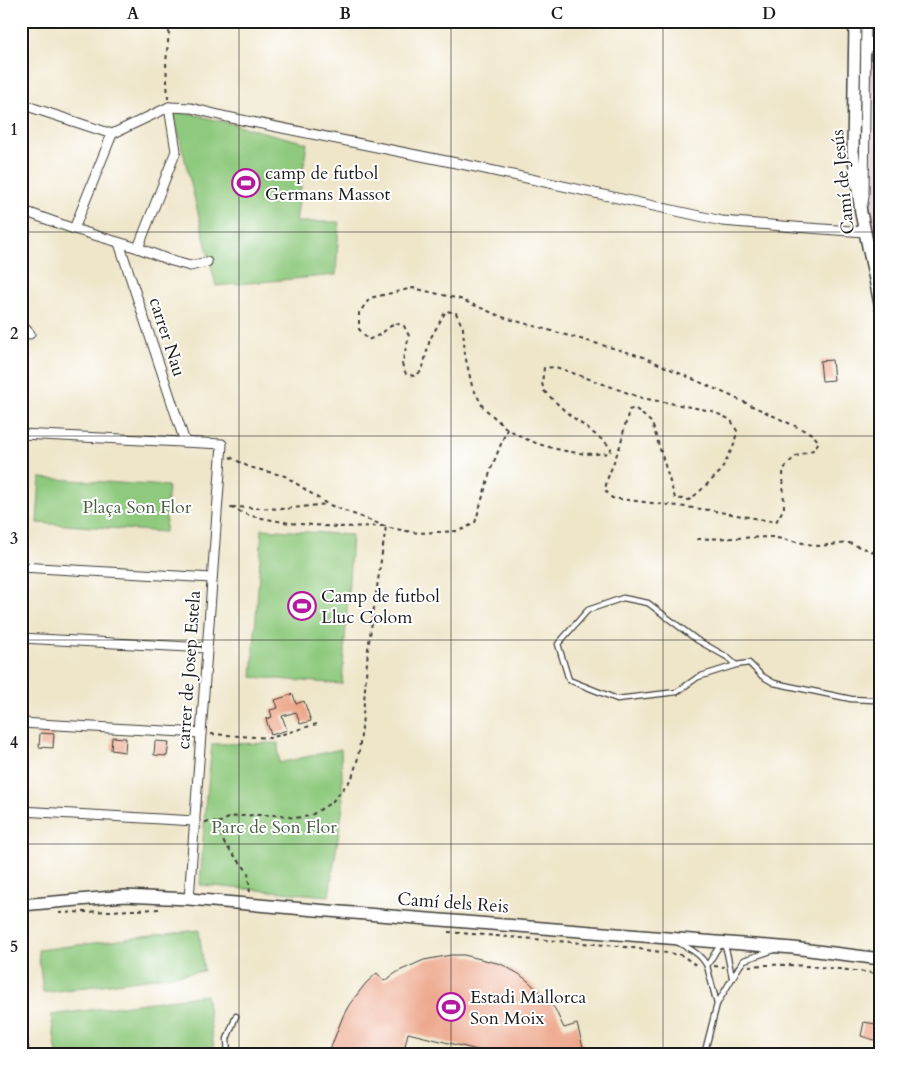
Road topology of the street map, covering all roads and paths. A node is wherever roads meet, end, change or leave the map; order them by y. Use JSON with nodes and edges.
{"nodes":[{"id":1,"x":170,"y":21,"type":"edge"},
{"id":2,"x":855,"y":21,"type":"edge"},
{"id":3,"x":866,"y":21,"type":"edge"},
{"id":4,"x":877,"y":21,"type":"edge"},
{"id":5,"x":881,"y":24,"type":"edge"},
{"id":6,"x":881,"y":36,"type":"edge"},
{"id":7,"x":866,"y":52,"type":"junction"},
{"id":8,"x":21,"y":104,"type":"edge"},
{"id":9,"x":168,"y":107,"type":"junction"},
{"id":10,"x":112,"y":134,"type":"junction"},
{"id":11,"x":21,"y":210,"type":"edge"},
{"id":12,"x":861,"y":213,"type":"junction"},
{"id":13,"x":74,"y":229,"type":"junction"},
{"id":14,"x":865,"y":232,"type":"junction"},
{"id":15,"x":119,"y":243,"type":"junction"},
{"id":16,"x":138,"y":248,"type":"junction"},
{"id":17,"x":207,"y":262,"type":"dead end"},
{"id":18,"x":881,"y":308,"type":"edge"},
{"id":19,"x":21,"y":324,"type":"edge"},
{"id":20,"x":30,"y":334,"type":"dead end"},
{"id":21,"x":507,"y":428,"type":"junction"},
{"id":22,"x":21,"y":434,"type":"edge"},
{"id":23,"x":185,"y":442,"type":"junction"},
{"id":24,"x":221,"y":448,"type":"junction"},
{"id":25,"x":327,"y":504,"type":"junction"},
{"id":26,"x":229,"y":507,"type":"junction"},
{"id":27,"x":217,"y":510,"type":"junction"},
{"id":28,"x":386,"y":526,"type":"junction"},
{"id":29,"x":697,"y":539,"type":"dead end"},
{"id":30,"x":881,"y":550,"type":"edge"},
{"id":31,"x":21,"y":567,"type":"edge"},
{"id":32,"x":212,"y":578,"type":"junction"},
{"id":33,"x":21,"y":638,"type":"edge"},
{"id":34,"x":207,"y":648,"type":"junction"},
{"id":35,"x":736,"y":665,"type":"junction"},
{"id":36,"x":881,"y":696,"type":"edge"},
{"id":37,"x":21,"y":722,"type":"edge"},
{"id":38,"x":320,"y":723,"type":"dead end"},
{"id":39,"x":201,"y":733,"type":"junction"},
{"id":40,"x":21,"y":811,"type":"edge"},
{"id":41,"x":195,"y":821,"type":"junction"},
{"id":42,"x":218,"y":823,"type":"junction"},
{"id":43,"x":189,"y":899,"type":"junction"},
{"id":44,"x":21,"y":905,"type":"edge"},
{"id":45,"x":251,"y":905,"type":"junction"},
{"id":46,"x":167,"y":909,"type":"dead end"},
{"id":47,"x":60,"y":913,"type":"dead end"},
{"id":48,"x":21,"y":920,"type":"edge"},
{"id":49,"x":445,"y":932,"type":"dead end"},
{"id":50,"x":21,"y":936,"type":"edge"},
{"id":51,"x":667,"y":938,"type":"junction"},
{"id":52,"x":723,"y":942,"type":"junction"},
{"id":53,"x":782,"y":947,"type":"junction"},
{"id":54,"x":881,"y":959,"type":"edge"},
{"id":55,"x":707,"y":966,"type":"junction"},
{"id":56,"x":730,"y":967,"type":"junction"},
{"id":57,"x":739,"y":967,"type":"junction"},
{"id":58,"x":881,"y":974,"type":"edge"},
{"id":59,"x":732,"y":978,"type":"junction"},
{"id":60,"x":717,"y":1004,"type":"junction"},
{"id":61,"x":21,"y":1008,"type":"edge"},
{"id":62,"x":236,"y":1016,"type":"dead end"},
{"id":63,"x":21,"y":1041,"type":"edge"},
{"id":64,"x":23,"y":1055,"type":"edge"},
{"id":65,"x":29,"y":1055,"type":"edge"},
{"id":66,"x":228,"y":1055,"type":"edge"},
{"id":67,"x":704,"y":1055,"type":"edge"}],
"edges":[{"from":1,"to":9,"type":"path"},
{"from":2,"to":12,"type":"street","name":"Camí de Jesús"},
{"from":3,"to":7,"type":"street"},
{"from":4,"to":5,"type":"street"},
{"from":6,"to":7,"type":"street"},
{"from":7,"to":12,"type":"street"},
{"from":8,"to":10,"type":"street"},
{"from":9,"to":10,"type":"street"},
{"from":9,"to":14,"type":"street"},
{"from":9,"to":16,"type":"street"},
{"from":10,"to":13,"type":"street"},
{"from":11,"to":13,"type":"street"},
{"from":12,"to":14,"type":"street","name":"Camí de Jesús"},
{"from":13,"to":15,"type":"street"},
{"from":14,"to":18,"type":"street","name":"Camí de Jesús"},
{"from":15,"to":16,"type":"street"},
{"from":15,"to":23,"type":"street","name":"carrer Nau"},
{"from":16,"to":17,"type":"street"},
{"from":19,"to":20,"type":"street"},
{"from":21,"to":21,"type":"path"},
{"from":21,"to":28,"type":"path"},
{"from":22,"to":23,"type":"street"},
{"from":23,"to":24,"type":"street"},
{"from":24,"to":25,"type":"path"},
{"from":24,"to":27,"type":"street","name":"carrer de Josep Estela"},
{"from":25,"to":26,"type":"path"},
{"from":25,"to":28,"type":"path"},
{"from":26,"to":27,"type":"path"},
{"from":26,"to":28,"type":"path"},
{"from":27,"to":32,"type":"street","name":"carrer de Josep Estela"},
{"from":28,"to":42,"type":"path"},
{"from":29,"to":30,"type":"path"},
{"from":31,"to":32,"type":"street"},
{"from":32,"to":34,"type":"street","name":"carrer de Josep Estela"},
{"from":33,"to":34,"type":"street"},
{"from":34,"to":39,"type":"street","name":"carrer de Josep Estela"},
{"from":35,"to":35,"type":"lane"},
{"from":35,"to":36,"type":"lane"},
{"from":37,"to":39,"type":"street"},
{"from":38,"to":39,"type":"path"},
{"from":39,"to":41,"type":"street","name":"carrer de Josep Estela"},
{"from":40,"to":41,"type":"street"},
{"from":41,"to":42,"type":"path"},
{"from":41,"to":43,"type":"street","name":"carrer de Josep Estela"},
{"from":42,"to":45,"type":"path"},
{"from":43,"to":44,"type":"street","name":"Camí dels Reis"},
{"from":43,"to":45,"type":"street","name":"Camí dels Reis"},
{"from":45,"to":51,"type":"street","name":"Camí dels Reis"},
{"from":46,"to":47,"type":"path"},
{"from":48,"to":50,"type":"path"},
{"from":49,"to":55,"type":"path"},
{"from":51,"to":52,"type":"street","name":"Camí dels Reis"},
{"from":51,"to":55,"type":"lane"},
{"from":52,"to":53,"type":"street","name":"Camí dels Reis"},
{"from":52,"to":55,"type":"lane"},
{"from":52,"to":56,"type":"lane"},
{"from":53,"to":54,"type":"street","name":"Camí dels Reis"},
{"from":53,"to":57,"type":"lane"},
{"from":55,"to":56,"type":"path"},
{"from":55,"to":60,"type":"lane"},
{"from":56,"to":59,"type":"lane"},
{"from":57,"to":58,"type":"path"},
{"from":57,"to":59,"type":"lane"},
{"from":59,"to":60,"type":"lane"},
{"from":60,"to":67,"type":"lane"},
{"from":61,"to":65,"type":"path"},
{"from":62,"to":66,"type":"lane"},
{"from":63,"to":64,"type":"path"}]}
